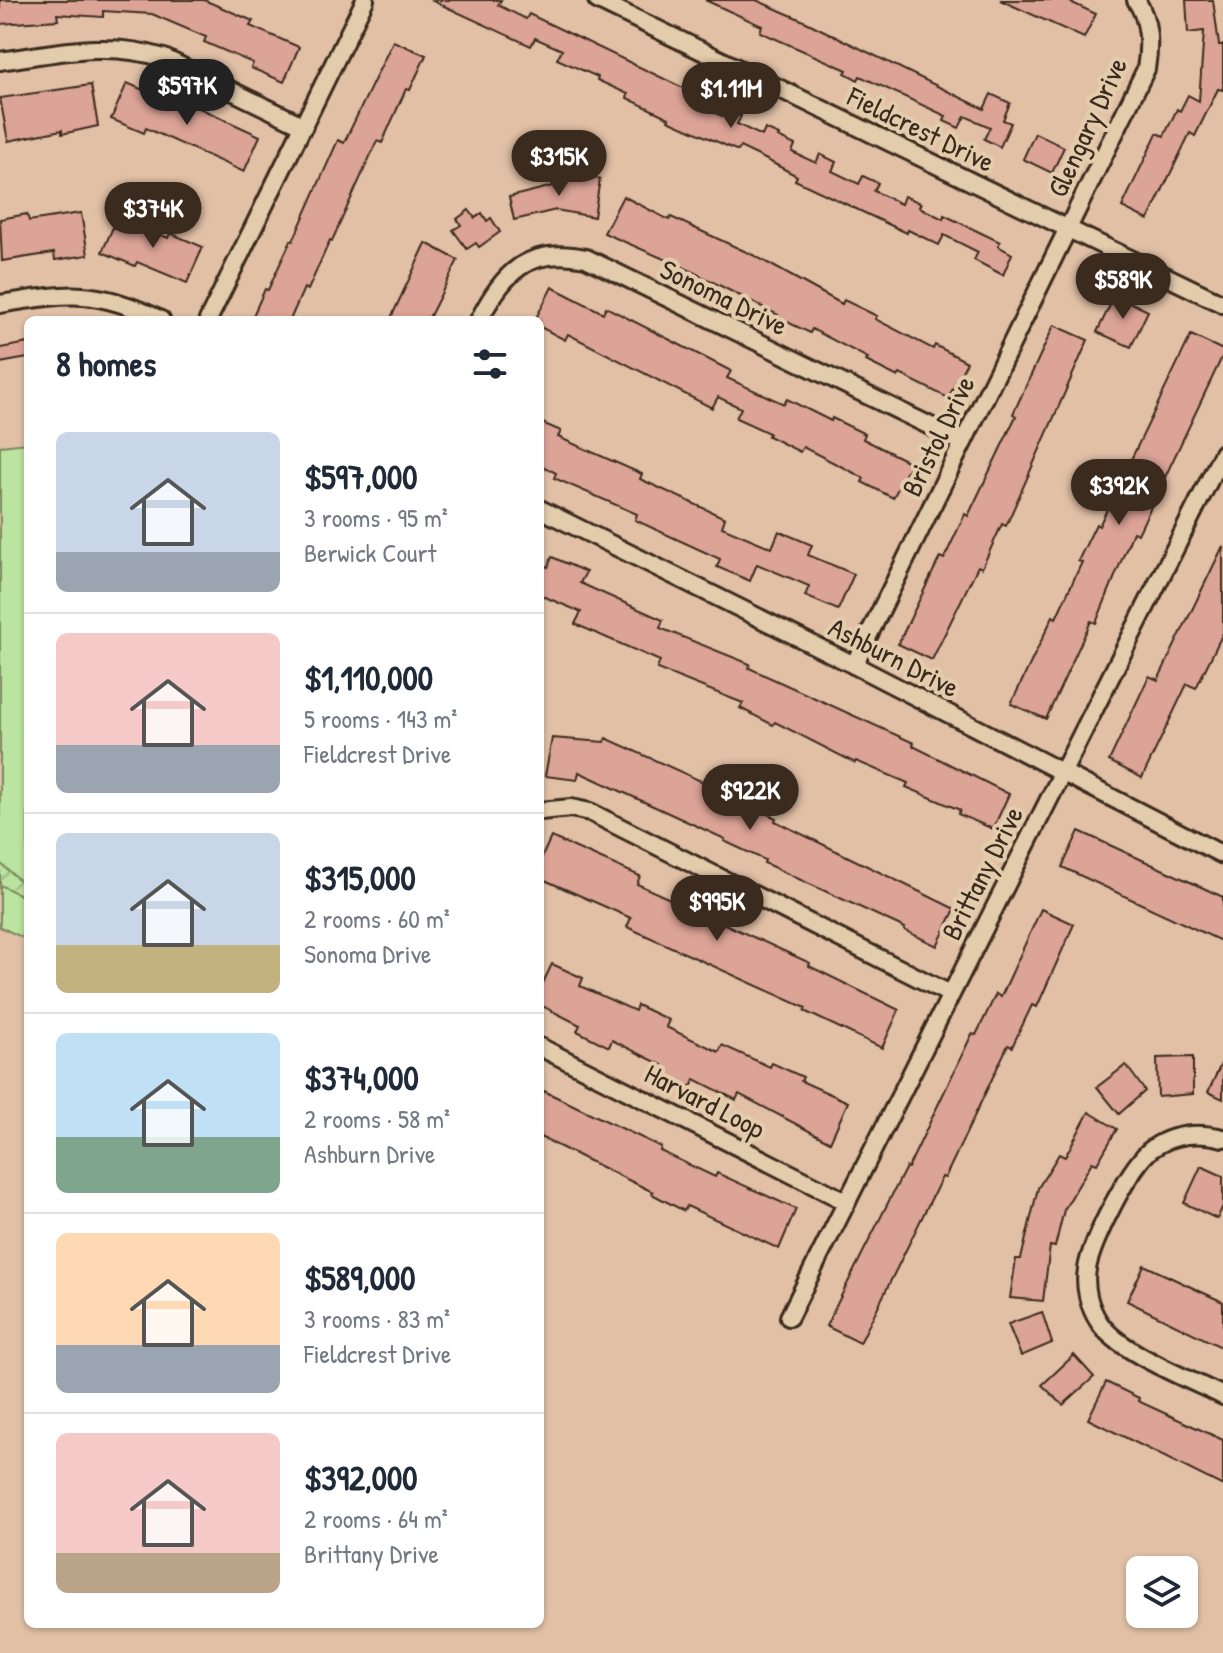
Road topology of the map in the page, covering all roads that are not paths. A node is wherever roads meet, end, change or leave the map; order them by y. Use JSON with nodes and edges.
{"nodes":[{"id":1,"x":365,"y":0,"type":"edge"},
{"id":2,"x":597,"y":0,"type":"edge"},
{"id":3,"x":1136,"y":0,"type":"edge"},
{"id":4,"x":0,"y":61,"type":"edge"},
{"id":5,"x":304,"y":126,"type":"junction"},
{"id":6,"x":1068,"y":230,"type":"junction"},
{"id":7,"x":0,"y":304,"type":"edge"},
{"id":8,"x":1223,"y":304,"type":"edge"},
{"id":9,"x":153,"y":316,"type":"edge"},
{"id":10,"x":210,"y":316,"type":"edge"},
{"id":11,"x":481,"y":316,"type":"edge"},
{"id":12,"x":963,"y":442,"type":"junction"},
{"id":13,"x":1223,"y":453,"type":"edge"},
{"id":14,"x":544,"y":511,"type":"edge"},
{"id":15,"x":854,"y":665,"type":"junction"},
{"id":16,"x":1063,"y":774,"type":"junction"},
{"id":17,"x":544,"y":811,"type":"edge"},
{"id":18,"x":1223,"y":855,"type":"edge"},
{"id":19,"x":950,"y":994,"type":"junction"},
{"id":20,"x":544,"y":1049,"type":"edge"},
{"id":21,"x":1223,"y":1138,"type":"edge"},
{"id":22,"x":847,"y":1202,"type":"junction"},
{"id":23,"x":789,"y":1317,"type":"dead end"},
{"id":24,"x":1223,"y":1396,"type":"edge"}],
"edges":[{"from":1,"to":5,"type":"street"},
{"from":2,"to":6,"type":"street","name":"Fieldcrest Drive"},
{"from":3,"to":6,"type":"street","name":"Glengary Drive"},
{"from":4,"to":5,"type":"street"},
{"from":5,"to":10,"type":"street"},
{"from":6,"to":8,"type":"street","name":"Fieldcrest Drive"},
{"from":6,"to":12,"type":"street","name":"Bristol Drive"},
{"from":7,"to":9,"type":"street"},
{"from":11,"to":12,"type":"street","name":"Sonoma Drive"},
{"from":12,"to":15,"type":"street","name":"Bristol Drive"},
{"from":13,"to":16,"type":"street","name":"Brittany Drive"},
{"from":14,"to":15,"type":"street","name":"Ashburn Drive"},
{"from":15,"to":16,"type":"street","name":"Ashburn Drive"},
{"from":16,"to":18,"type":"street","name":"Ashburn Drive"},
{"from":16,"to":19,"type":"street","name":"Brittany Drive"},
{"from":17,"to":19,"type":"street"},
{"from":19,"to":22,"type":"street","name":"Brittany Drive"},
{"from":20,"to":22,"type":"street","name":"Harvard Loop"},
{"from":21,"to":24,"type":"street"},
{"from":22,"to":23,"type":"street","name":"Brittany Drive"}]}
